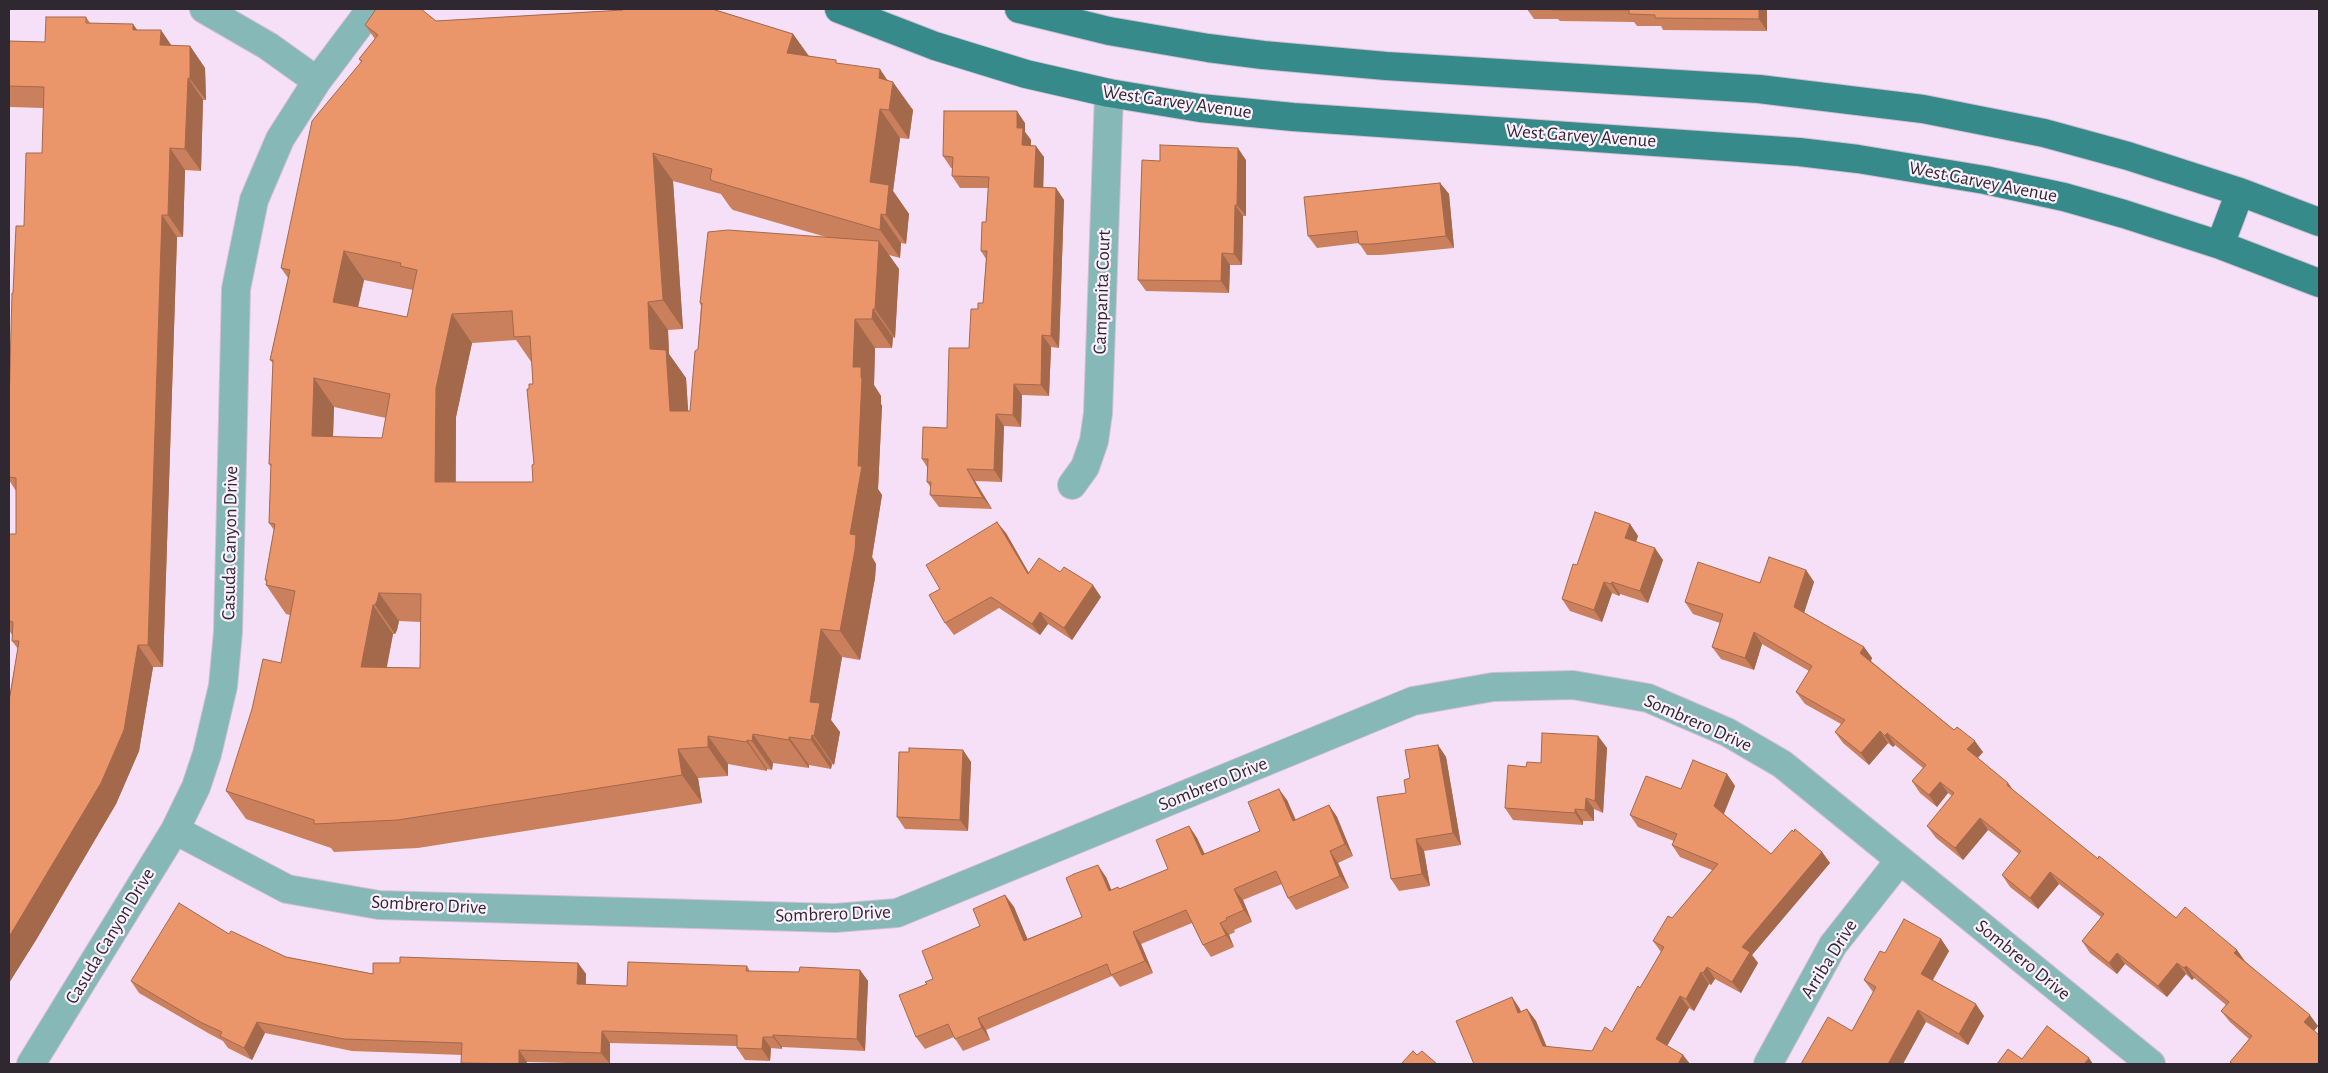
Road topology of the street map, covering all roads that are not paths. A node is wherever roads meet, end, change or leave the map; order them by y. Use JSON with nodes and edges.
{"nodes":[{"id":1,"x":204,"y":9,"type":"edge"},
{"id":2,"x":371,"y":9,"type":"edge"},
{"id":3,"x":839,"y":9,"type":"edge"},
{"id":4,"x":1019,"y":9,"type":"edge"},
{"id":5,"x":317,"y":81,"type":"junction"},
{"id":6,"x":1109,"y":93,"type":"junction"},
{"id":7,"x":2240,"y":192,"type":"junction"},
{"id":8,"x":2319,"y":222,"type":"edge"},
{"id":9,"x":2220,"y":244,"type":"junction"},
{"id":10,"x":2319,"y":283,"type":"edge"},
{"id":11,"x":1072,"y":485,"type":"dead end"},
{"id":12,"x":175,"y":830,"type":"junction"},
{"id":13,"x":1900,"y":860,"type":"junction"},
{"id":14,"x":31,"y":1064,"type":"edge"},
{"id":15,"x":1768,"y":1064,"type":"edge"},
{"id":16,"x":2151,"y":1064,"type":"edge"}],
"edges":[{"from":1,"to":5,"type":"street"},
{"from":2,"to":5,"type":"street","name":"Casuda Canyon Drive"},
{"from":3,"to":6,"type":"main road","name":"West Garvey Avenue"},
{"from":4,"to":7,"type":"main road"},
{"from":5,"to":12,"type":"street","name":"Casuda Canyon Drive"},
{"from":6,"to":9,"type":"main road","name":"West Garvey Avenue"},
{"from":6,"to":11,"type":"street","name":"Campanita Court"},
{"from":7,"to":8,"type":"main road"},
{"from":7,"to":9,"type":"main road"},
{"from":9,"to":10,"type":"main road","name":"West Garvey Avenue"},
{"from":12,"to":13,"type":"street","name":"Sombrero Drive"},
{"from":12,"to":14,"type":"street","name":"Casuda Canyon Drive"},
{"from":13,"to":15,"type":"street","name":"Arriba Drive"},
{"from":13,"to":16,"type":"street","name":"Sombrero Drive"}]}
